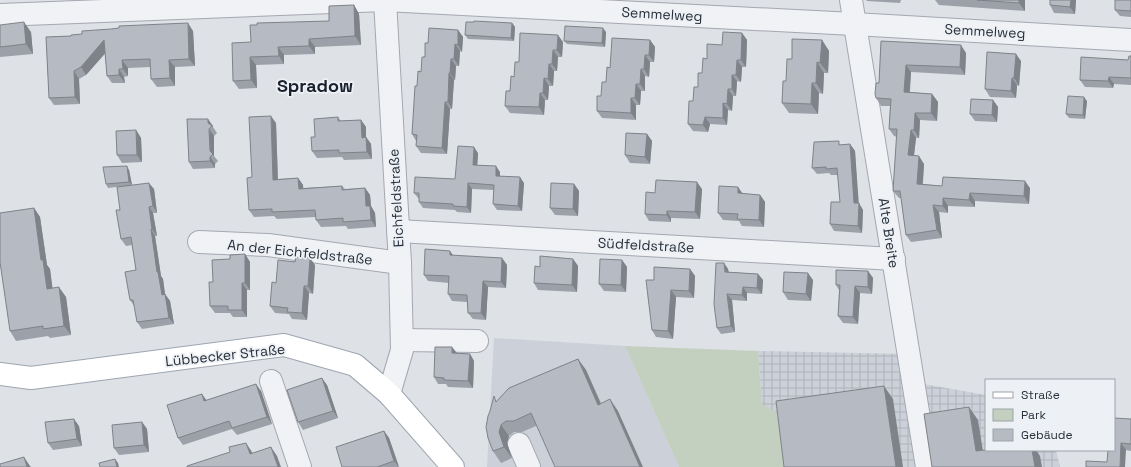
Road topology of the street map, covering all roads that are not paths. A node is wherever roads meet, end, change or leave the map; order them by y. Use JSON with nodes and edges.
{"nodes":[{"id":1,"x":385,"y":0,"type":"edge"},
{"id":2,"x":851,"y":0,"type":"edge"},
{"id":3,"x":657,"y":7,"type":"edge"},
{"id":4,"x":0,"y":15,"type":"edge"},
{"id":5,"x":854,"y":24,"type":"junction"},
{"id":6,"x":1131,"y":40,"type":"edge"},
{"id":7,"x":398,"y":231,"type":"junction"},
{"id":8,"x":199,"y":242,"type":"dead end"},
{"id":9,"x":894,"y":259,"type":"junction"},
{"id":10,"x":400,"y":263,"type":"junction"},
{"id":11,"x":402,"y":340,"type":"junction"},
{"id":12,"x":477,"y":341,"type":"dead end"},
{"id":13,"x":0,"y":374,"type":"edge"},
{"id":14,"x":271,"y":381,"type":"dead end"},
{"id":15,"x":389,"y":394,"type":"junction"},
{"id":16,"x":518,"y":444,"type":"dead end"},
{"id":17,"x":300,"y":467,"type":"edge"},
{"id":18,"x":453,"y":467,"type":"edge"},
{"id":19,"x":529,"y":467,"type":"edge"},
{"id":20,"x":927,"y":467,"type":"edge"}],
"edges":[{"from":1,"to":3,"type":"street","name":"Semmelweg"},
{"from":1,"to":4,"type":"street","name":"Semmelweg"},
{"from":1,"to":7,"type":"street","name":"Eichfeldstraße"},
{"from":2,"to":5,"type":"street","name":"Alte Breite"},
{"from":3,"to":5,"type":"street","name":"Semmelweg"},
{"from":5,"to":6,"type":"street","name":"Semmelweg"},
{"from":5,"to":9,"type":"street","name":"Alte Breite"},
{"from":7,"to":9,"type":"street","name":"Südfeldstraße"},
{"from":7,"to":10,"type":"street","name":"Eichfeldstraße"},
{"from":8,"to":10,"type":"street","name":"An der Eichfeldstraße"},
{"from":9,"to":20,"type":"street","name":"Alte Breite"},
{"from":10,"to":11,"type":"street","name":"Eichfeldstraße"},
{"from":11,"to":12,"type":"street"},
{"from":11,"to":15,"type":"street","name":"Eichfeldstraße"},
{"from":13,"to":15,"type":"main road","name":"Lübbecker Straße"},
{"from":14,"to":17,"type":"street"},
{"from":15,"to":18,"type":"main road","name":"Lübbecker Straße"},
{"from":16,"to":19,"type":"street"}]}
